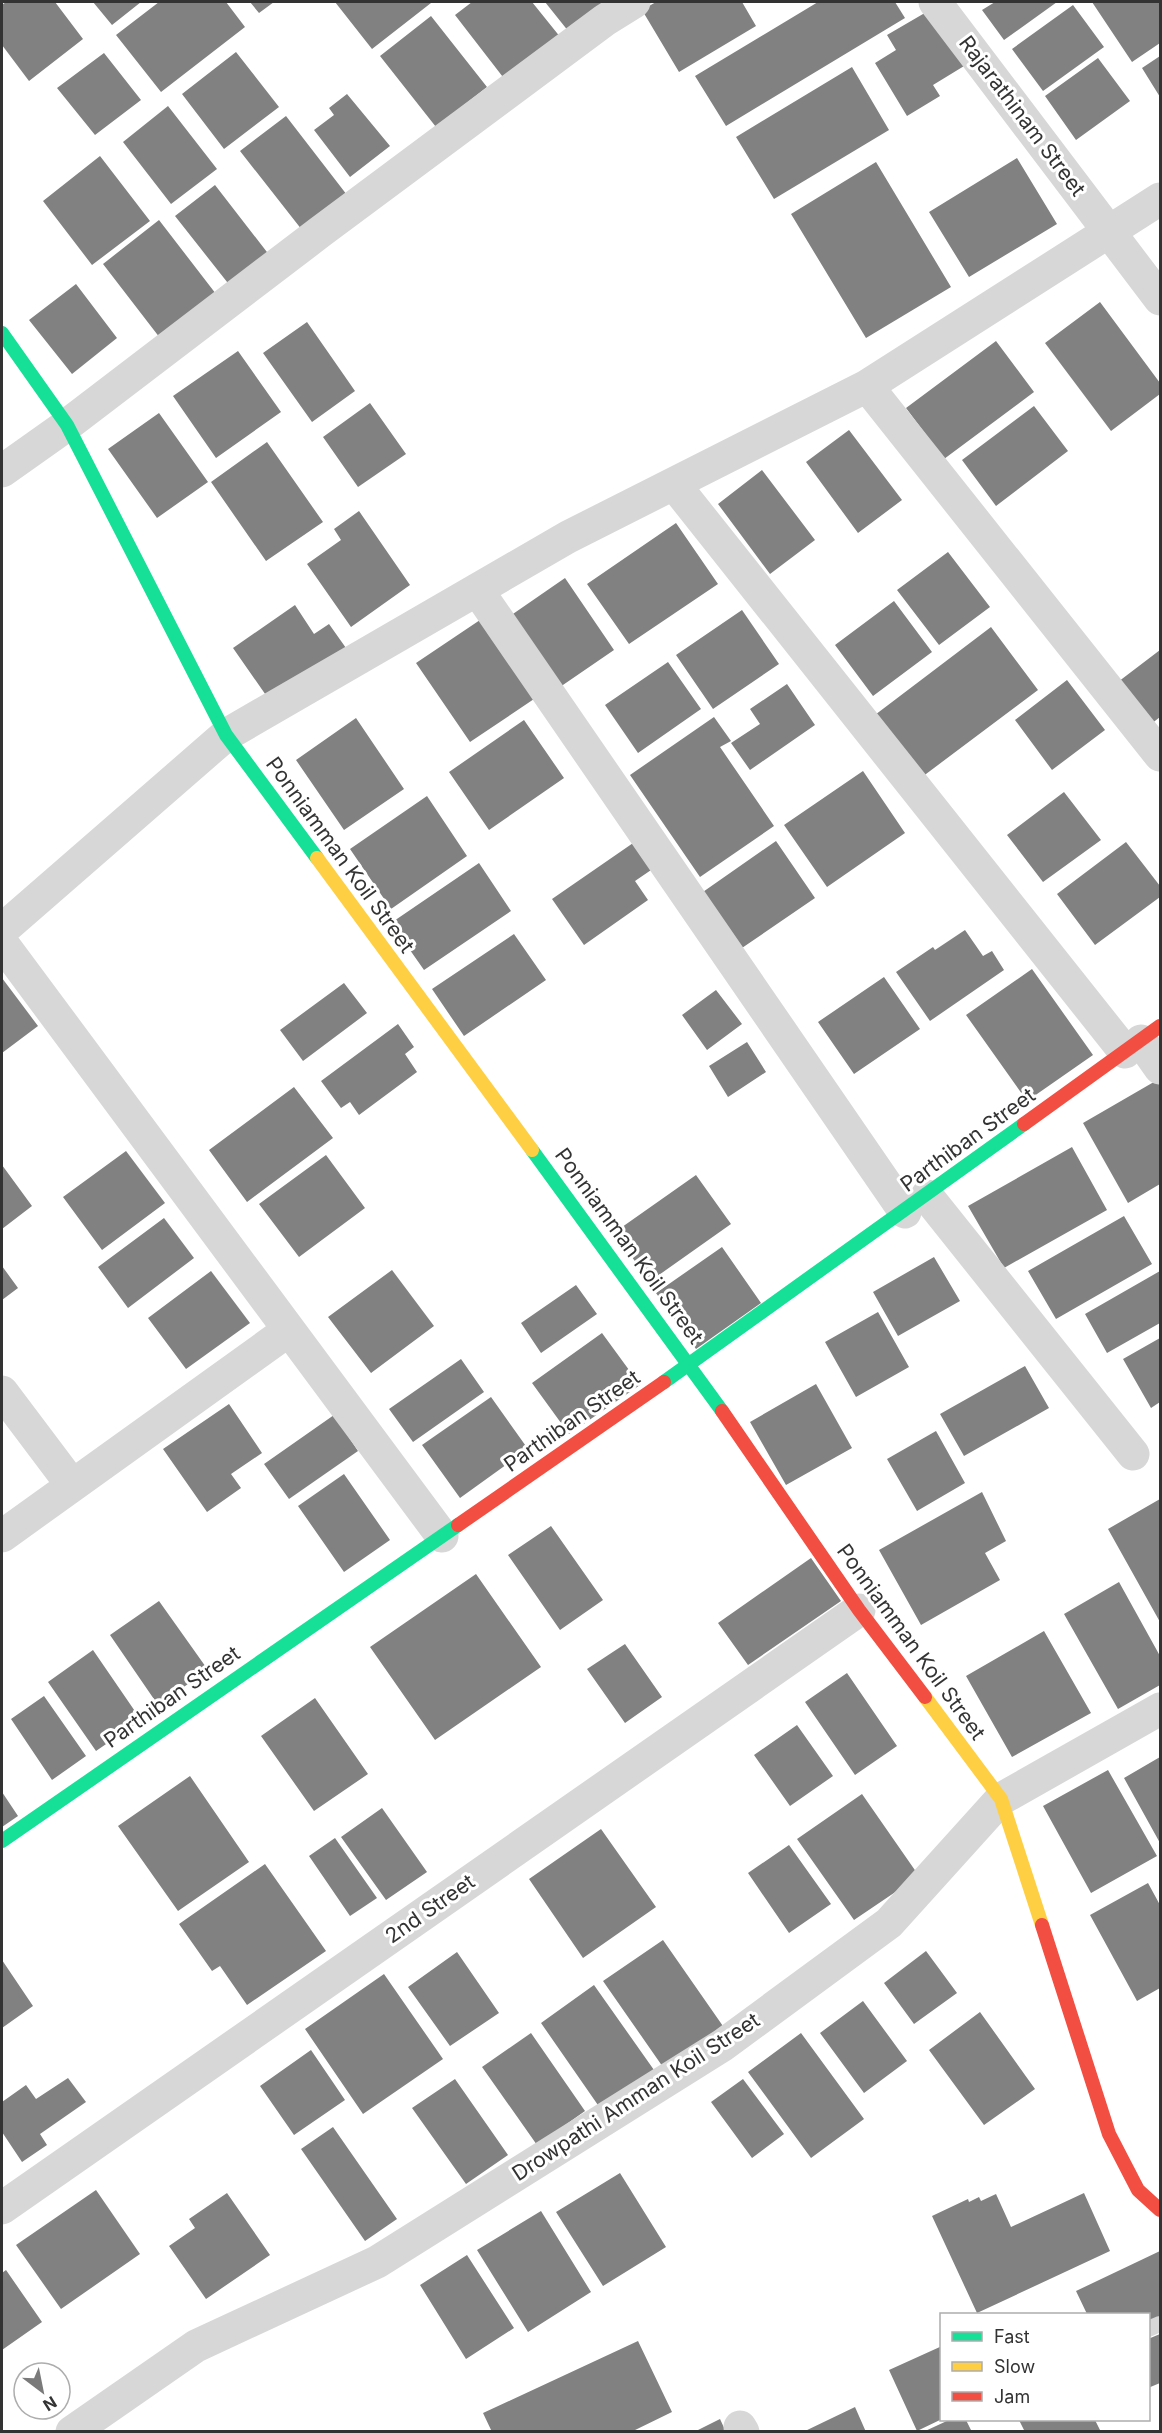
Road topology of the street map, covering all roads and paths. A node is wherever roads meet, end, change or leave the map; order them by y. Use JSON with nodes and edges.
{"nodes":[{"id":1,"x":634,"y":2,"type":"edge"},
{"id":2,"x":935,"y":2,"type":"edge"},
{"id":3,"x":1161,"y":199,"type":"edge"},
{"id":4,"x":1110,"y":231,"type":"junction"},
{"id":5,"x":1161,"y":299,"type":"edge"},
{"id":6,"x":2,"y":333,"type":"edge"},
{"id":7,"x":867,"y":386,"type":"junction"},
{"id":8,"x":67,"y":425,"type":"junction"},
{"id":9,"x":2,"y":471,"type":"edge"},
{"id":10,"x":674,"y":484,"type":"junction"},
{"id":11,"x":478,"y":591,"type":"junction"},
{"id":12,"x":226,"y":735,"type":"junction"},
{"id":13,"x":1161,"y":755,"type":"edge"},
{"id":14,"x":2,"y":930,"type":"edge"},
{"id":15,"x":2,"y":943,"type":"edge"},
{"id":16,"x":1142,"y":1040,"type":"edge"},
{"id":17,"x":1161,"y":1068,"type":"edge"},
{"id":18,"x":916,"y":1204,"type":"junction"},
{"id":19,"x":289,"y":1330,"type":"junction"},
{"id":20,"x":690,"y":1364,"type":"junction"},
{"id":21,"x":2,"y":1392,"type":"edge"},
{"id":22,"x":1133,"y":1454,"type":"dead end"},
{"id":23,"x":72,"y":1485,"type":"junction"},
{"id":24,"x":2,"y":1536,"type":"edge"},
{"id":25,"x":442,"y":1536,"type":"junction"},
{"id":26,"x":859,"y":1610,"type":"junction"},
{"id":27,"x":1161,"y":1708,"type":"edge"},
{"id":28,"x":1000,"y":1799,"type":"junction"},
{"id":29,"x":2,"y":1842,"type":"edge"},
{"id":30,"x":2,"y":2208,"type":"edge"},
{"id":31,"x":1161,"y":2210,"type":"edge"},
{"id":32,"x":72,"y":2432,"type":"edge"}],
"edges":[{"from":1,"to":8,"type":"street"},
{"from":2,"to":4,"type":"street","name":"Rajarathinam Street"},
{"from":3,"to":4,"type":"street"},
{"from":4,"to":5,"type":"street","name":"Rajarathinam Street"},
{"from":4,"to":7,"type":"street"},
{"from":6,"to":8,"type":"street","name":"Ponniamman Koil Street"},
{"from":7,"to":10,"type":"street"},
{"from":7,"to":13,"type":"street"},
{"from":8,"to":9,"type":"street"},
{"from":8,"to":12,"type":"street","name":"Ponniamman Koil Street"},
{"from":10,"to":11,"type":"street"},
{"from":10,"to":16,"type":"street"},
{"from":11,"to":12,"type":"street"},
{"from":11,"to":18,"type":"street"},
{"from":12,"to":14,"type":"street"},
{"from":12,"to":20,"type":"street","name":"Ponniamman Koil Street"},
{"from":15,"to":19,"type":"street"},
{"from":16,"to":17,"type":"street"},
{"from":16,"to":18,"type":"street","name":"Parthiban Street"},
{"from":18,"to":20,"type":"street","name":"Parthiban Street"},
{"from":18,"to":22,"type":"street"},
{"from":19,"to":23,"type":"street"},
{"from":19,"to":25,"type":"street"},
{"from":20,"to":25,"type":"street","name":"Parthiban Street"},
{"from":20,"to":26,"type":"street","name":"Ponniamman Koil Street"},
{"from":21,"to":23,"type":"street"},
{"from":23,"to":24,"type":"street"},
{"from":25,"to":29,"type":"street","name":"Parthiban Street"},
{"from":26,"to":28,"type":"street","name":"Ponniamman Koil Street"},
{"from":26,"to":30,"type":"street","name":"2nd Street"},
{"from":27,"to":28,"type":"street","name":"Drowpathi Amman Koil Street"},
{"from":28,"to":31,"type":"street","name":"Ponniamman Koil Street"},
{"from":28,"to":32,"type":"street","name":"Drowpathi Amman Koil Street"}]}
